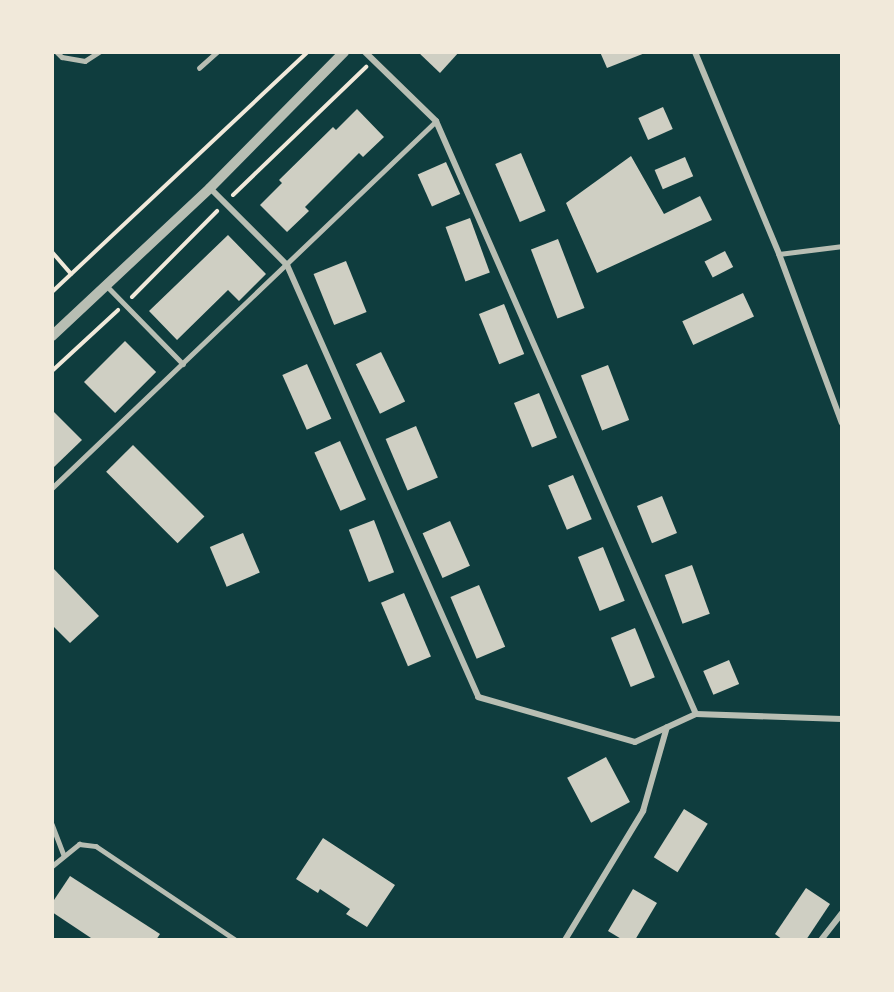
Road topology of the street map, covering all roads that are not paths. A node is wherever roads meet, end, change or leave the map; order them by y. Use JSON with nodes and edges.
{"nodes":[{"id":1,"x":57,"y":52,"type":"edge"},
{"id":2,"x":99,"y":52,"type":"edge"},
{"id":3,"x":217,"y":52,"type":"edge"},
{"id":4,"x":344,"y":52,"type":"edge"},
{"id":5,"x":365,"y":52,"type":"edge"},
{"id":6,"x":695,"y":52,"type":"edge"},
{"id":7,"x":199,"y":68,"type":"dead end"},
{"id":8,"x":436,"y":121,"type":"junction"},
{"id":9,"x":210,"y":188,"type":"junction"},
{"id":10,"x":842,"y":246,"type":"edge"},
{"id":11,"x":779,"y":254,"type":"junction"},
{"id":12,"x":286,"y":265,"type":"junction"},
{"id":13,"x":106,"y":286,"type":"junction"},
{"id":14,"x":52,"y":336,"type":"edge"},
{"id":15,"x":183,"y":364,"type":"junction"},
{"id":16,"x":842,"y":423,"type":"edge"},
{"id":17,"x":52,"y":488,"type":"edge"},
{"id":18,"x":696,"y":714,"type":"junction"},
{"id":19,"x":842,"y":719,"type":"edge"},
{"id":20,"x":667,"y":727,"type":"junction"},
{"id":21,"x":52,"y":824,"type":"edge"},
{"id":22,"x":64,"y":855,"type":"junction"},
{"id":23,"x":52,"y":866,"type":"edge"},
{"id":24,"x":842,"y":913,"type":"edge"},
{"id":25,"x":236,"y":939,"type":"edge"},
{"id":26,"x":565,"y":939,"type":"edge"},
{"id":27,"x":821,"y":939,"type":"edge"}],
"edges":[{"from":1,"to":2,"type":"lane"},
{"from":3,"to":7,"type":"lane"},
{"from":4,"to":9,"type":"street"},
{"from":5,"to":8,"type":"street"},
{"from":6,"to":11,"type":"street"},
{"from":8,"to":12,"type":"lane"},
{"from":8,"to":18,"type":"street"},
{"from":9,"to":12,"type":"street"},
{"from":9,"to":13,"type":"street"},
{"from":10,"to":11,"type":"lane"},
{"from":11,"to":16,"type":"street"},
{"from":12,"to":15,"type":"lane"},
{"from":12,"to":20,"type":"street"},
{"from":13,"to":14,"type":"street"},
{"from":13,"to":15,"type":"lane"},
{"from":15,"to":17,"type":"lane"},
{"from":18,"to":19,"type":"street"},
{"from":18,"to":20,"type":"street"},
{"from":20,"to":26,"type":"street"},
{"from":21,"to":22,"type":"lane"},
{"from":22,"to":23,"type":"lane"},
{"from":22,"to":25,"type":"lane"},
{"from":24,"to":27,"type":"street"}]}
